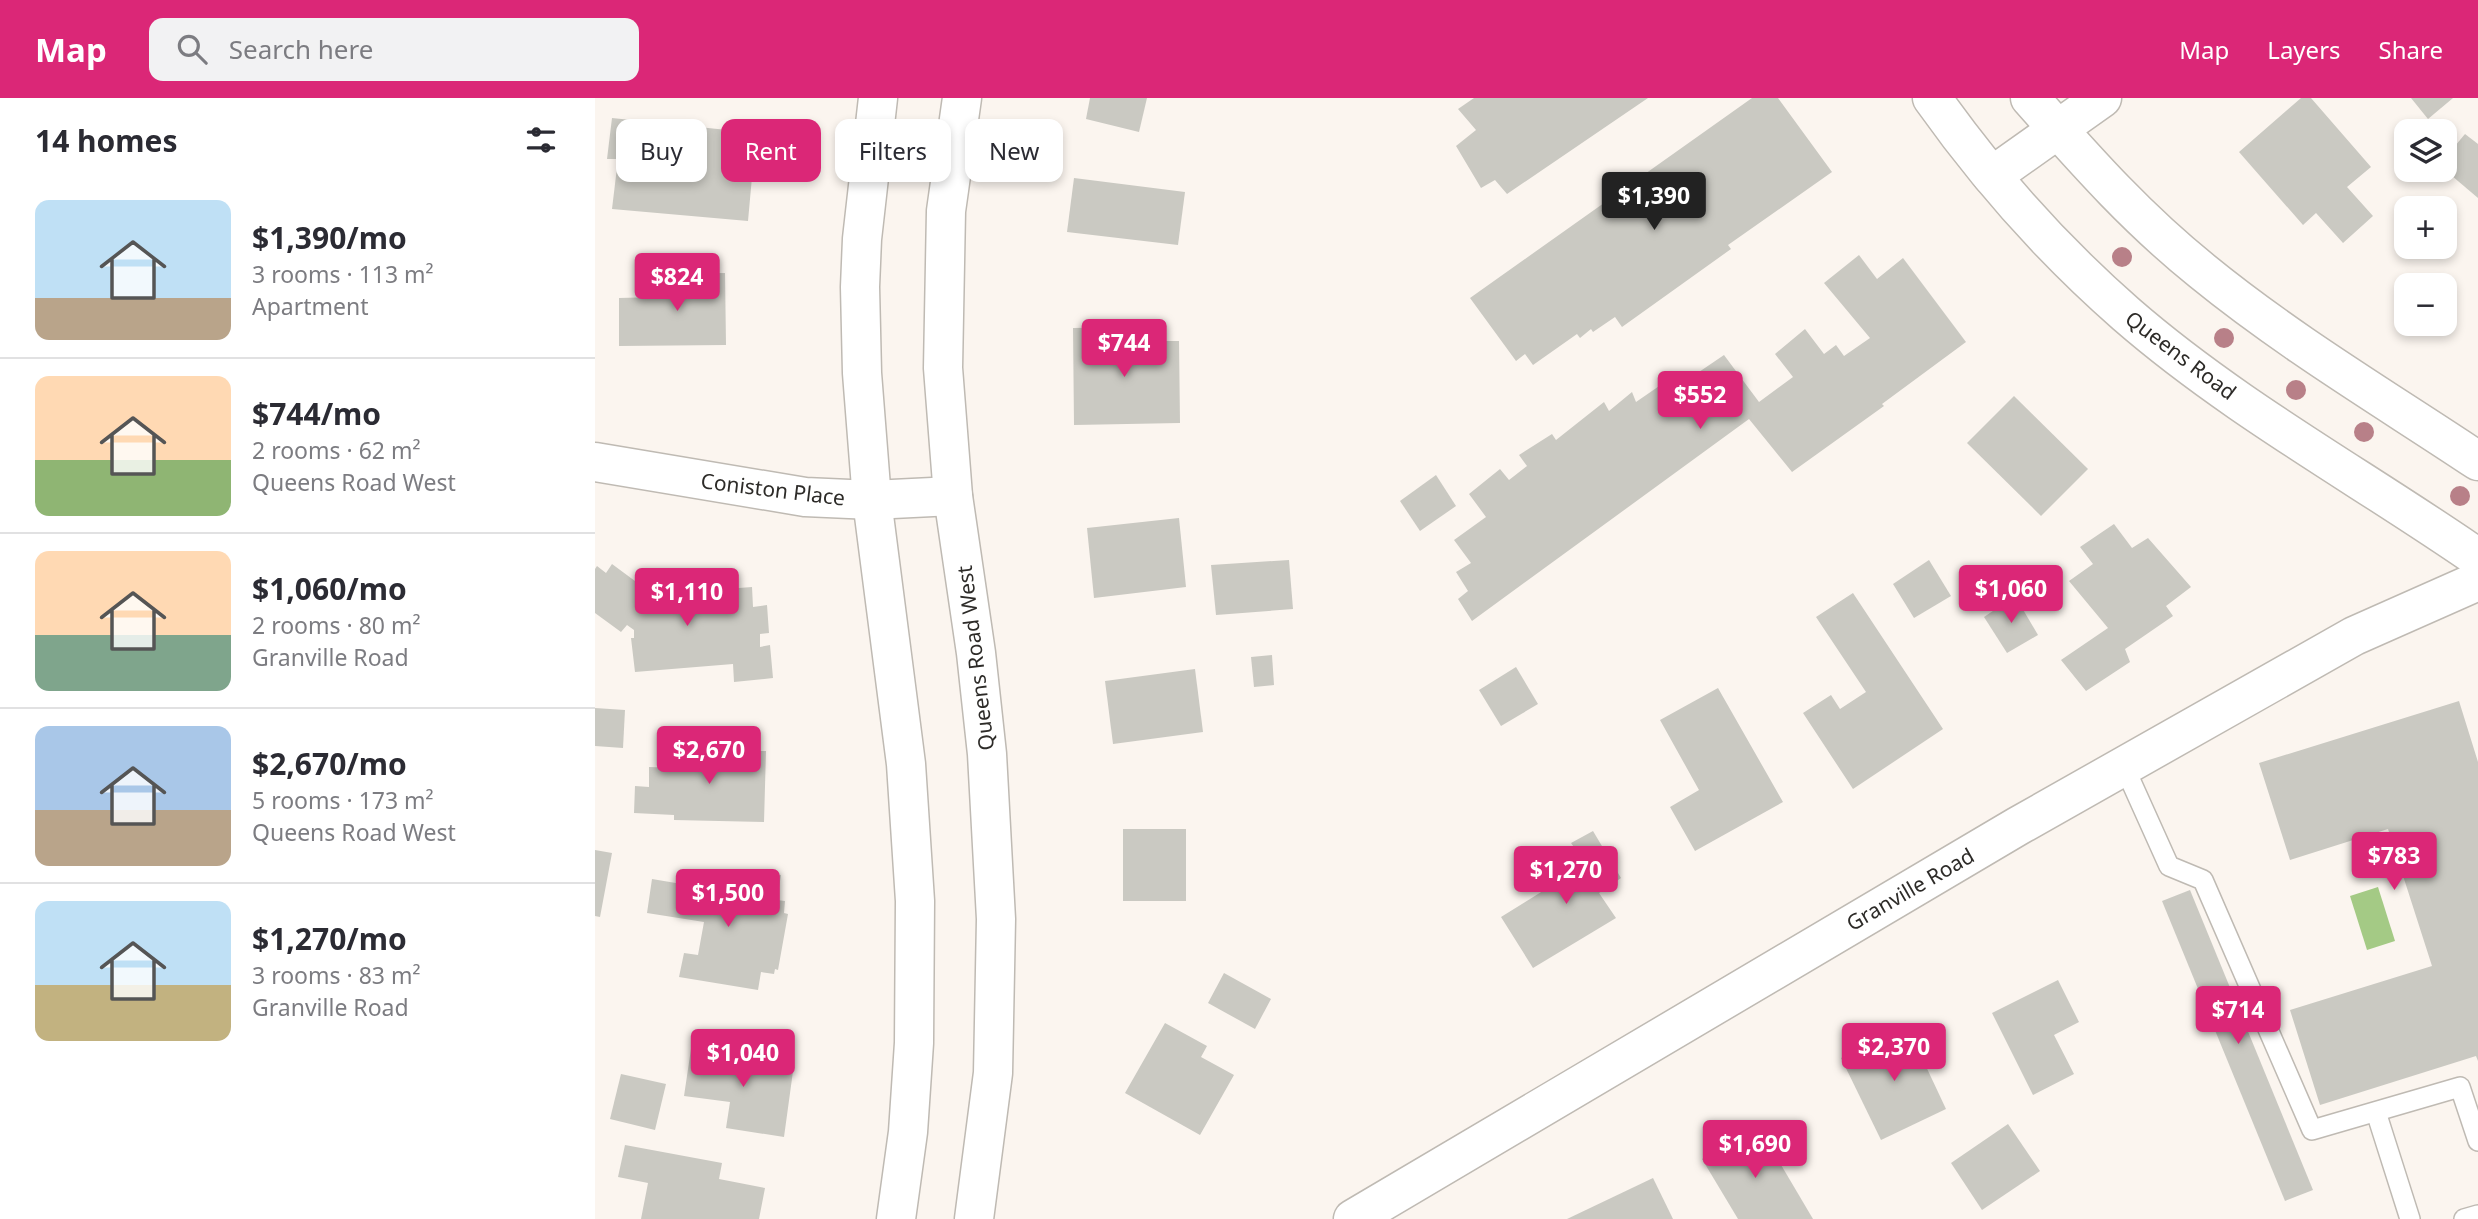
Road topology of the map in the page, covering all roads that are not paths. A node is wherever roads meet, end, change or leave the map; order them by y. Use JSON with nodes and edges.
{"nodes":[{"id":1,"x":878,"y":98,"type":"edge"},
{"id":2,"x":962,"y":98,"type":"edge"},
{"id":3,"x":1932,"y":98,"type":"edge"},
{"id":4,"x":2030,"y":98,"type":"edge"},
{"id":5,"x":2102,"y":98,"type":"edge"},
{"id":6,"x":2056,"y":130,"type":"junction"},
{"id":7,"x":1992,"y":176,"type":"junction"},
{"id":8,"x":2478,"y":461,"type":"edge"},
{"id":9,"x":595,"y":462,"type":"edge"},
{"id":10,"x":953,"y":496,"type":"junction"},
{"id":11,"x":872,"y":500,"type":"junction"},
{"id":12,"x":2478,"y":558,"type":"edge"},
{"id":13,"x":2478,"y":581,"type":"edge"},
{"id":14,"x":2124,"y":765,"type":"junction"},
{"id":15,"x":2376,"y":1112,"type":"junction"},
{"id":16,"x":2478,"y":1141,"type":"edge"},
{"id":17,"x":2478,"y":1215,"type":"edge"},
{"id":18,"x":896,"y":1219,"type":"edge"},
{"id":19,"x":974,"y":1219,"type":"edge"},
{"id":20,"x":1353,"y":1219,"type":"edge"},
{"id":21,"x":2410,"y":1219,"type":"edge"},
{"id":22,"x":2464,"y":1219,"type":"edge"}],
"edges":[{"from":1,"to":11,"type":"street"},
{"from":2,"to":10,"type":"street","name":"Queens Road West"},
{"from":3,"to":7,"type":"street","name":"Queens Road"},
{"from":4,"to":6,"type":"street"},
{"from":5,"to":6,"type":"street"},
{"from":6,"to":7,"type":"street"},
{"from":6,"to":8,"type":"street"},
{"from":7,"to":12,"type":"street","name":"Queens Road"},
{"from":9,"to":11,"type":"street","name":"Coniston Place"},
{"from":10,"to":11,"type":"street","name":"Coniston Place"},
{"from":10,"to":19,"type":"street","name":"Queens Road West"},
{"from":11,"to":18,"type":"street"},
{"from":13,"to":14,"type":"street","name":"Granville Road"},
{"from":14,"to":15,"type":"lane"},
{"from":14,"to":20,"type":"street","name":"Granville Road"},
{"from":15,"to":16,"type":"lane"},
{"from":15,"to":21,"type":"lane"},
{"from":17,"to":22,"type":"lane"}]}
